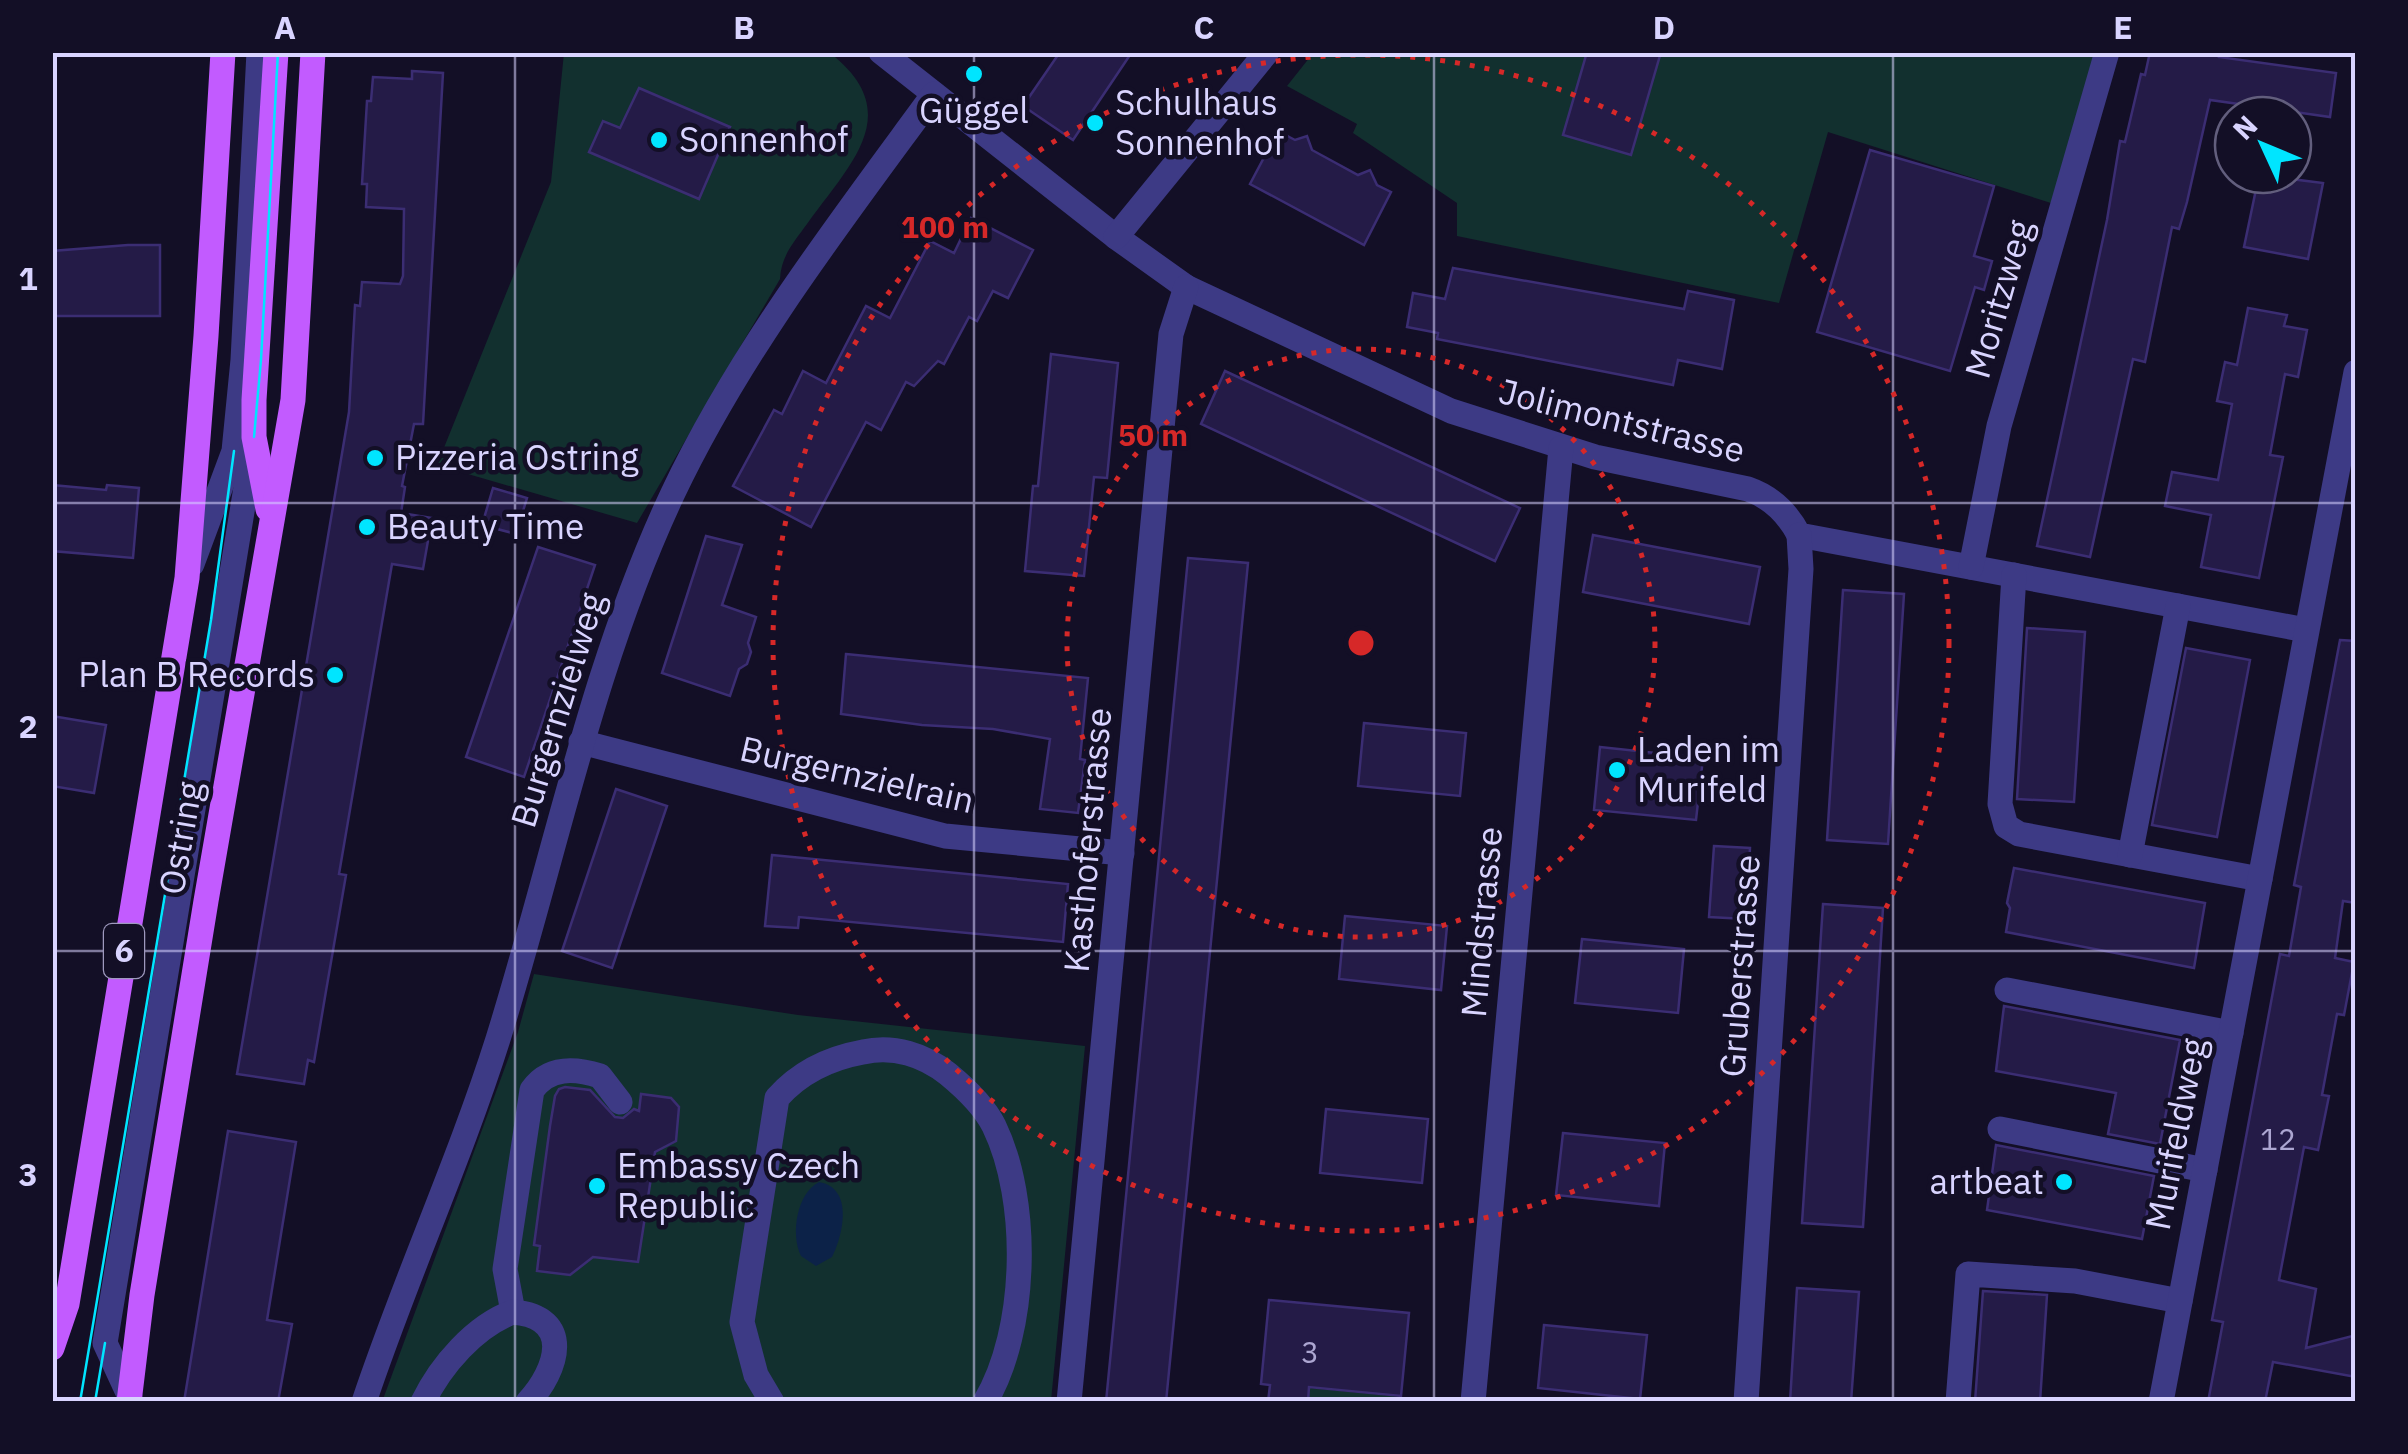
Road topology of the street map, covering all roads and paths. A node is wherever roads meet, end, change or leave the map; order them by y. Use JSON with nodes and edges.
{"nodes":[{"id":1,"x":222,"y":52,"type":"edge"},
{"id":2,"x":260,"y":52,"type":"edge"},
{"id":3,"x":276,"y":52,"type":"edge"},
{"id":4,"x":313,"y":52,"type":"edge"},
{"id":5,"x":881,"y":52,"type":"edge"},
{"id":6,"x":1267,"y":52,"type":"edge"},
{"id":7,"x":2108,"y":52,"type":"edge"},
{"id":8,"x":934,"y":94,"type":"junction"},
{"id":9,"x":1116,"y":237,"type":"junction"},
{"id":10,"x":1186,"y":286,"type":"junction"},
{"id":11,"x":2356,"y":372,"type":"edge"},
{"id":12,"x":244,"y":444,"type":"junction"},
{"id":13,"x":1561,"y":448,"type":"junction"},
{"id":14,"x":271,"y":524,"type":"junction"},
{"id":15,"x":1800,"y":536,"type":"junction"},
{"id":16,"x":1971,"y":568,"type":"junction"},
{"id":17,"x":2014,"y":575,"type":"junction"},
{"id":18,"x":187,"y":578,"type":"junction"},
{"id":19,"x":2178,"y":606,"type":"junction"},
{"id":20,"x":2306,"y":630,"type":"junction"},
{"id":21,"x":581,"y":742,"type":"junction"},
{"id":22,"x":1122,"y":852,"type":"junction"},
{"id":23,"x":2130,"y":854,"type":"junction"},
{"id":24,"x":2260,"y":880,"type":"junction"},
{"id":25,"x":2007,"y":990,"type":"dead end"},
{"id":26,"x":2231,"y":1033,"type":"junction"},
{"id":27,"x":620,"y":1102,"type":"dead end"},
{"id":28,"x":2000,"y":1130,"type":"dead end"},
{"id":29,"x":2205,"y":1170,"type":"junction"},
{"id":30,"x":2180,"y":1301,"type":"junction"},
{"id":31,"x":514,"y":1312,"type":"junction"},
{"id":32,"x":52,"y":1348,"type":"edge"},
{"id":33,"x":130,"y":1399,"type":"edge"},
{"id":34,"x":364,"y":1402,"type":"edge"},
{"id":35,"x":423,"y":1402,"type":"edge"},
{"id":36,"x":528,"y":1402,"type":"edge"},
{"id":37,"x":772,"y":1402,"type":"edge"},
{"id":38,"x":985,"y":1402,"type":"edge"},
{"id":39,"x":1068,"y":1402,"type":"edge"},
{"id":40,"x":1473,"y":1402,"type":"edge"},
{"id":41,"x":1746,"y":1402,"type":"edge"},
{"id":42,"x":1958,"y":1402,"type":"edge"},
{"id":43,"x":2161,"y":1402,"type":"edge"}],
"edges":[{"from":1,"to":18,"type":"main road","name":"Ostring","number":"6"},
{"from":2,"to":12,"type":"street"},
{"from":3,"to":12,"type":"main road","name":"Ostring","number":"6"},
{"from":4,"to":14,"type":"main road","name":"Ostring","number":"6"},
{"from":5,"to":8,"type":"street","name":"Jolimontstrasse"},
{"from":6,"to":9,"type":"street"},
{"from":7,"to":16,"type":"street","name":"Moritzweg"},
{"from":8,"to":9,"type":"street","name":"Jolimontstrasse"},
{"from":8,"to":21,"type":"street","name":"Burgernzielweg"},
{"from":9,"to":10,"type":"street","name":"Jolimontstrasse"},
{"from":10,"to":13,"type":"street","name":"Jolimontstrasse"},
{"from":10,"to":22,"type":"street","name":"Kasthoferstrasse"},
{"from":11,"to":20,"type":"street","name":"Murifeldweg"},
{"from":12,"to":14,"type":"main road","name":"Ostring","number":"6"},
{"from":12,"to":18,"type":"street","name":"Ostring","number":"6"},
{"from":12,"to":33,"type":"street"},
{"from":13,"to":15,"type":"street","name":"Jolimontstrasse"},
{"from":13,"to":40,"type":"street","name":"Mindstrasse"},
{"from":14,"to":33,"type":"main road","name":"Ostring","number":"6"},
{"from":15,"to":16,"type":"street"},
{"from":15,"to":41,"type":"street","name":"Gruberstrasse"},
{"from":16,"to":17,"type":"street"},
{"from":17,"to":19,"type":"street"},
{"from":17,"to":23,"type":"street"},
{"from":18,"to":32,"type":"main road","name":"Ostring","number":"6"},
{"from":19,"to":20,"type":"street"},
{"from":19,"to":23,"type":"street"},
{"from":20,"to":24,"type":"street","name":"Murifeldweg"},
{"from":21,"to":22,"type":"street","name":"Burgernzielrain"},
{"from":21,"to":34,"type":"street","name":"Burgernzielweg"},
{"from":22,"to":39,"type":"street","name":"Kasthoferstrasse"},
{"from":23,"to":24,"type":"street"},
{"from":24,"to":26,"type":"street","name":"Murifeldweg"},
{"from":25,"to":26,"type":"street"},
{"from":26,"to":29,"type":"street","name":"Murifeldweg"},
{"from":27,"to":31,"type":"street"},
{"from":28,"to":29,"type":"street"},
{"from":29,"to":30,"type":"street","name":"Murifeldweg"},
{"from":30,"to":42,"type":"street"},
{"from":30,"to":43,"type":"street","name":"Murifeldweg"},
{"from":31,"to":35,"type":"street"},
{"from":31,"to":36,"type":"street"},
{"from":37,"to":38,"type":"street"}]}
